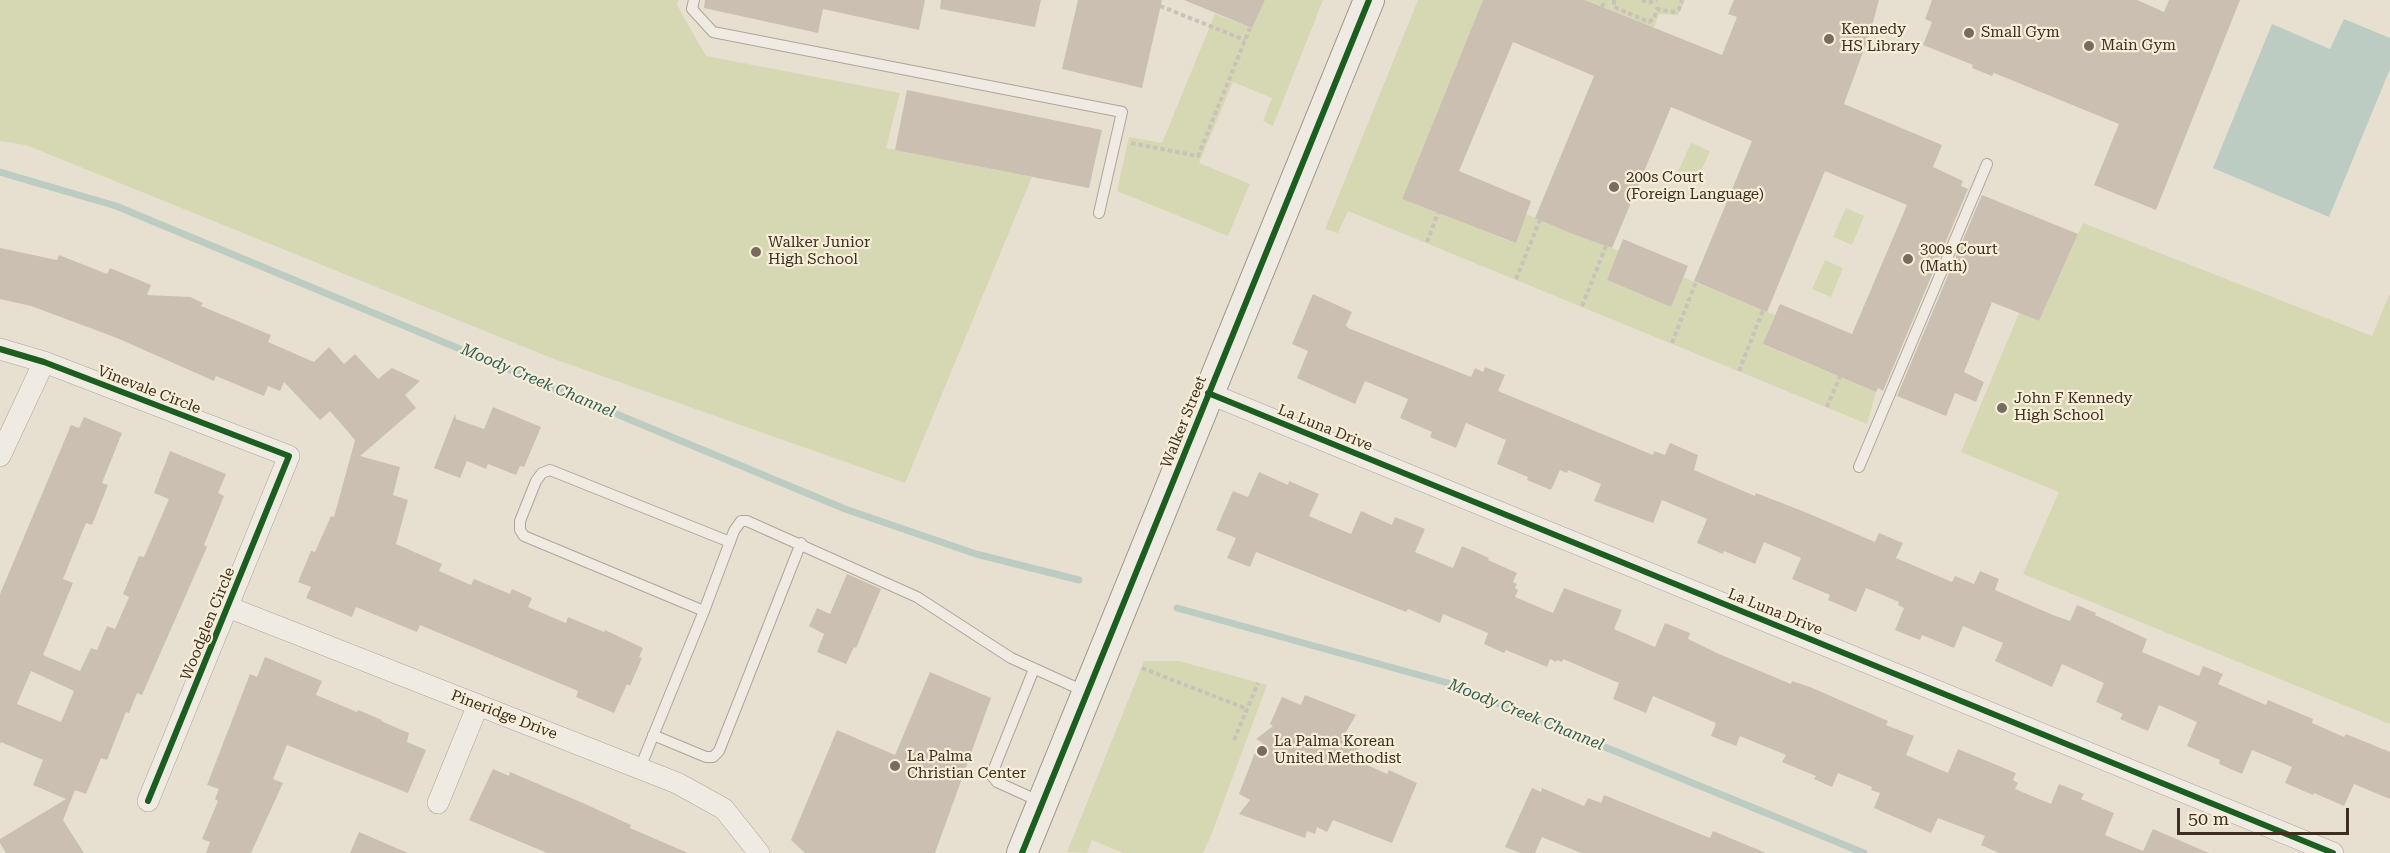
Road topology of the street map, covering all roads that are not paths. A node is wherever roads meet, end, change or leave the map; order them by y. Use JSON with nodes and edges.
{"nodes":[{"id":1,"x":694,"y":0,"type":"edge"},
{"id":2,"x":1369,"y":0,"type":"edge"},
{"id":3,"x":1987,"y":164,"type":"dead end"},
{"id":4,"x":1099,"y":213,"type":"dead end"},
{"id":5,"x":0,"y":349,"type":"edge"},
{"id":6,"x":44,"y":362,"type":"junction"},
{"id":7,"x":1208,"y":393,"type":"junction"},
{"id":8,"x":0,"y":456,"type":"edge"},
{"id":9,"x":290,"y":456,"type":"joint"},
{"id":10,"x":1859,"y":467,"type":"dead end"},
{"id":11,"x":730,"y":542,"type":"junction"},
{"id":12,"x":801,"y":543,"type":"junction"},
{"id":13,"x":228,"y":607,"type":"junction"},
{"id":14,"x":704,"y":611,"type":"junction"},
{"id":15,"x":1034,"y":669,"type":"junction"},
{"id":16,"x":1088,"y":693,"type":"junction"},
{"id":17,"x":478,"y":705,"type":"junction"},
{"id":18,"x":653,"y":735,"type":"junction"},
{"id":19,"x":640,"y":768,"type":"junction"},
{"id":20,"x":148,"y":801,"type":"dead end"},
{"id":21,"x":438,"y":802,"type":"dead end"},
{"id":22,"x":1042,"y":802,"type":"junction"},
{"id":23,"x":759,"y":853,"type":"edge"},
{"id":24,"x":1022,"y":853,"type":"edge"},
{"id":25,"x":2333,"y":853,"type":"edge"}],
"edges":[{"from":1,"to":4,"type":"lane"},
{"from":2,"to":7,"type":"main road","name":"Walker Street"},
{"from":3,"to":10,"type":"lane"},
{"from":5,"to":6,"type":"street","name":"Vinevale Circle"},
{"from":6,"to":8,"type":"street"},
{"from":6,"to":9,"type":"street","name":"Vinevale Circle"},
{"from":7,"to":16,"type":"main road","name":"Walker Street"},
{"from":7,"to":25,"type":"street","name":"La Luna Drive"},
{"from":9,"to":13,"type":"street","name":"Woodglen Circle"},
{"from":11,"to":12,"type":"lane"},
{"from":11,"to":14,"type":"lane"},
{"from":11,"to":14,"type":"lane"},
{"from":12,"to":15,"type":"lane"},
{"from":12,"to":18,"type":"lane"},
{"from":13,"to":17,"type":"street","name":"Pineridge Drive"},
{"from":13,"to":20,"type":"street","name":"Woodglen Circle"},
{"from":14,"to":18,"type":"lane"},
{"from":15,"to":16,"type":"lane"},
{"from":15,"to":22,"type":"lane"},
{"from":16,"to":22,"type":"main road","name":"Walker Street"},
{"from":17,"to":19,"type":"street","name":"Pineridge Drive"},
{"from":17,"to":21,"type":"street"},
{"from":18,"to":19,"type":"lane"},
{"from":19,"to":23,"type":"street","name":"Pineridge Drive"},
{"from":22,"to":24,"type":"main road","name":"Walker Street"}]}
